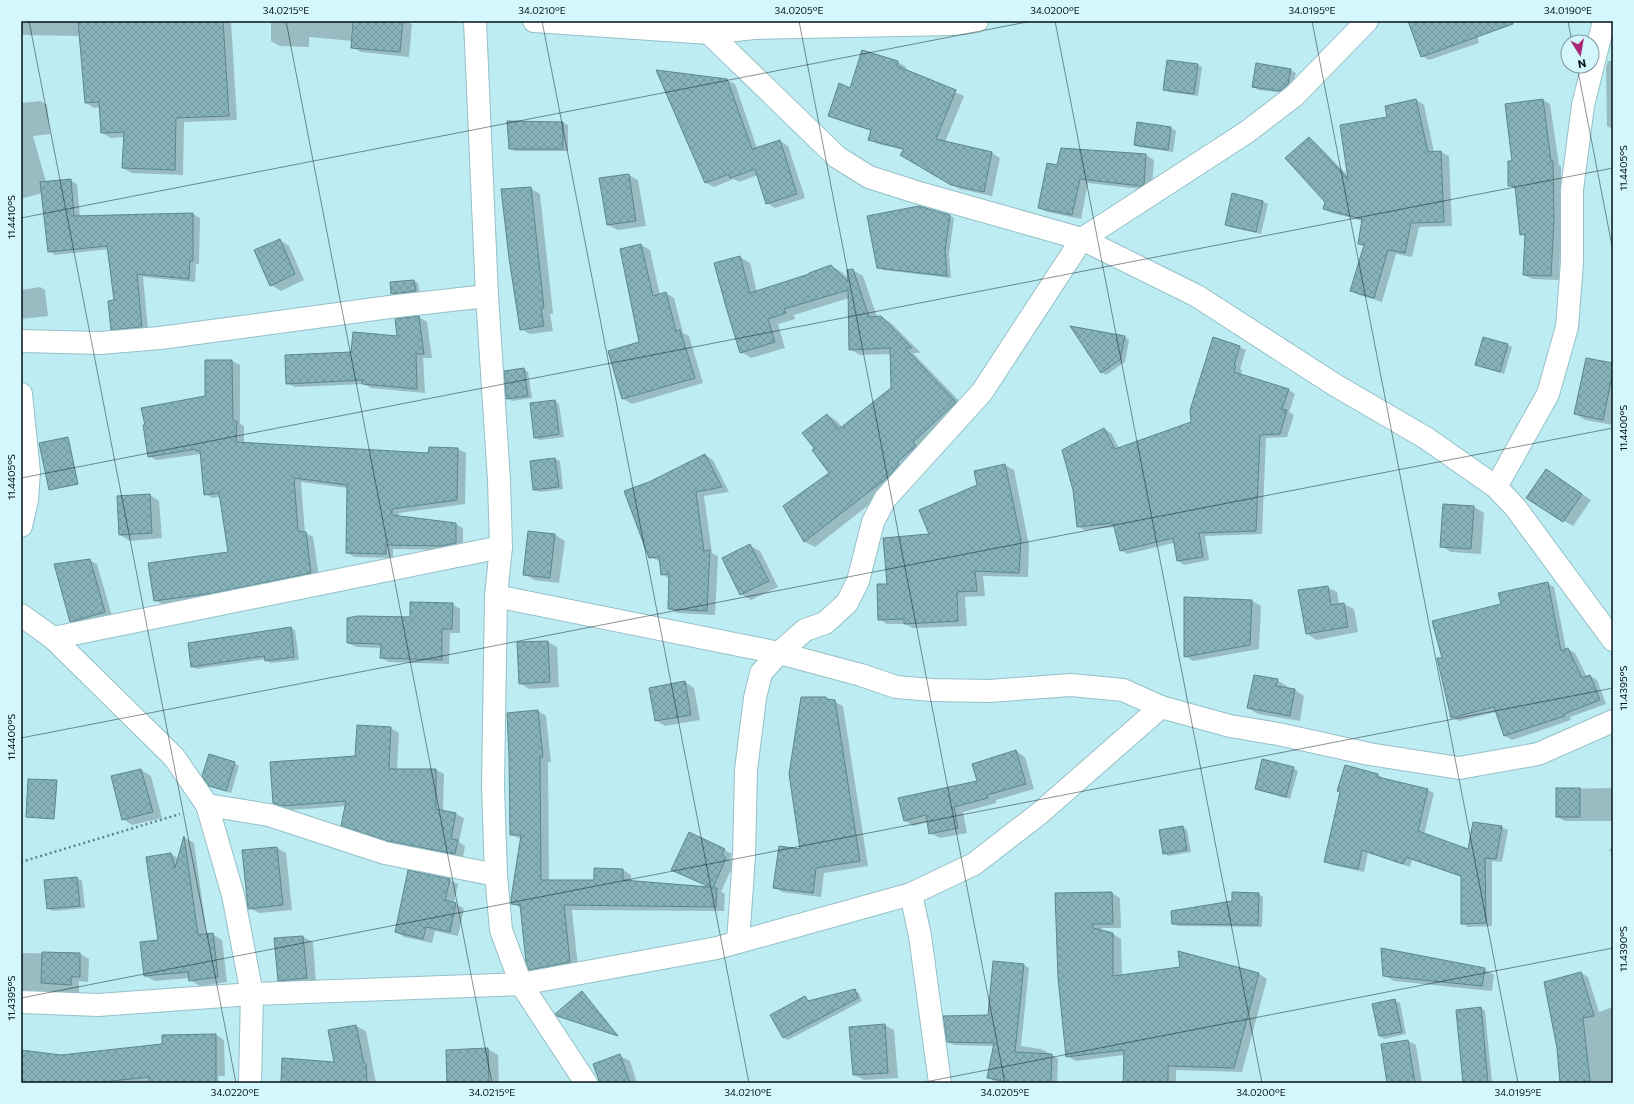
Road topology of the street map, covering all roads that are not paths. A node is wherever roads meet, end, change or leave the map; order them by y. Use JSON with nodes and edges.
{"nodes":[{"id":1,"x":475,"y":21,"type":"edge"},
{"id":2,"x":534,"y":21,"type":"edge"},
{"id":3,"x":977,"y":21,"type":"edge"},
{"id":4,"x":1367,"y":21,"type":"edge"},
{"id":5,"x":1604,"y":21,"type":"edge"},
{"id":6,"x":826,"y":24,"type":"edge"},
{"id":7,"x":709,"y":33,"type":"junction"},
{"id":8,"x":1082,"y":239,"type":"junction"},
{"id":9,"x":487,"y":296,"type":"junction"},
{"id":10,"x":21,"y":340,"type":"edge"},
{"id":11,"x":21,"y":394,"type":"edge"},
{"id":12,"x":1496,"y":487,"type":"junction"},
{"id":13,"x":21,"y":526,"type":"edge"},
{"id":14,"x":501,"y":547,"type":"junction"},
{"id":15,"x":496,"y":596,"type":"junction"},
{"id":16,"x":21,"y":615,"type":"edge"},
{"id":17,"x":52,"y":638,"type":"junction"},
{"id":18,"x":1613,"y":640,"type":"edge"},
{"id":19,"x":779,"y":653,"type":"junction"},
{"id":20,"x":1161,"y":708,"type":"junction"},
{"id":21,"x":1613,"y":721,"type":"edge"},
{"id":22,"x":207,"y":806,"type":"junction"},
{"id":23,"x":496,"y":875,"type":"junction"},
{"id":24,"x":912,"y":894,"type":"junction"},
{"id":25,"x":738,"y":942,"type":"junction"},
{"id":26,"x":521,"y":984,"type":"junction"},
{"id":27,"x":252,"y":994,"type":"junction"},
{"id":28,"x":21,"y":1002,"type":"edge"},
{"id":29,"x":250,"y":1083,"type":"edge"},
{"id":30,"x":586,"y":1083,"type":"edge"},
{"id":31,"x":940,"y":1083,"type":"edge"}],
"edges":[{"from":1,"to":9,"type":"street"},
{"from":2,"to":7,"type":"street"},
{"from":3,"to":6,"type":"street"},
{"from":4,"to":8,"type":"street"},
{"from":5,"to":12,"type":"street"},
{"from":6,"to":7,"type":"street"},
{"from":7,"to":8,"type":"street"},
{"from":8,"to":12,"type":"street"},
{"from":8,"to":19,"type":"street"},
{"from":9,"to":10,"type":"street"},
{"from":9,"to":14,"type":"street"},
{"from":11,"to":13,"type":"street"},
{"from":12,"to":18,"type":"street"},
{"from":14,"to":15,"type":"street"},
{"from":14,"to":17,"type":"street"},
{"from":15,"to":19,"type":"street"},
{"from":15,"to":23,"type":"street"},
{"from":16,"to":17,"type":"street"},
{"from":17,"to":22,"type":"street"},
{"from":19,"to":20,"type":"street"},
{"from":19,"to":25,"type":"street"},
{"from":20,"to":21,"type":"street"},
{"from":20,"to":24,"type":"street"},
{"from":22,"to":23,"type":"street"},
{"from":22,"to":27,"type":"street"},
{"from":23,"to":26,"type":"street"},
{"from":24,"to":25,"type":"street"},
{"from":24,"to":31,"type":"street"},
{"from":25,"to":26,"type":"street"},
{"from":26,"to":27,"type":"street"},
{"from":26,"to":30,"type":"street"},
{"from":27,"to":28,"type":"street"},
{"from":27,"to":29,"type":"street"}]}
